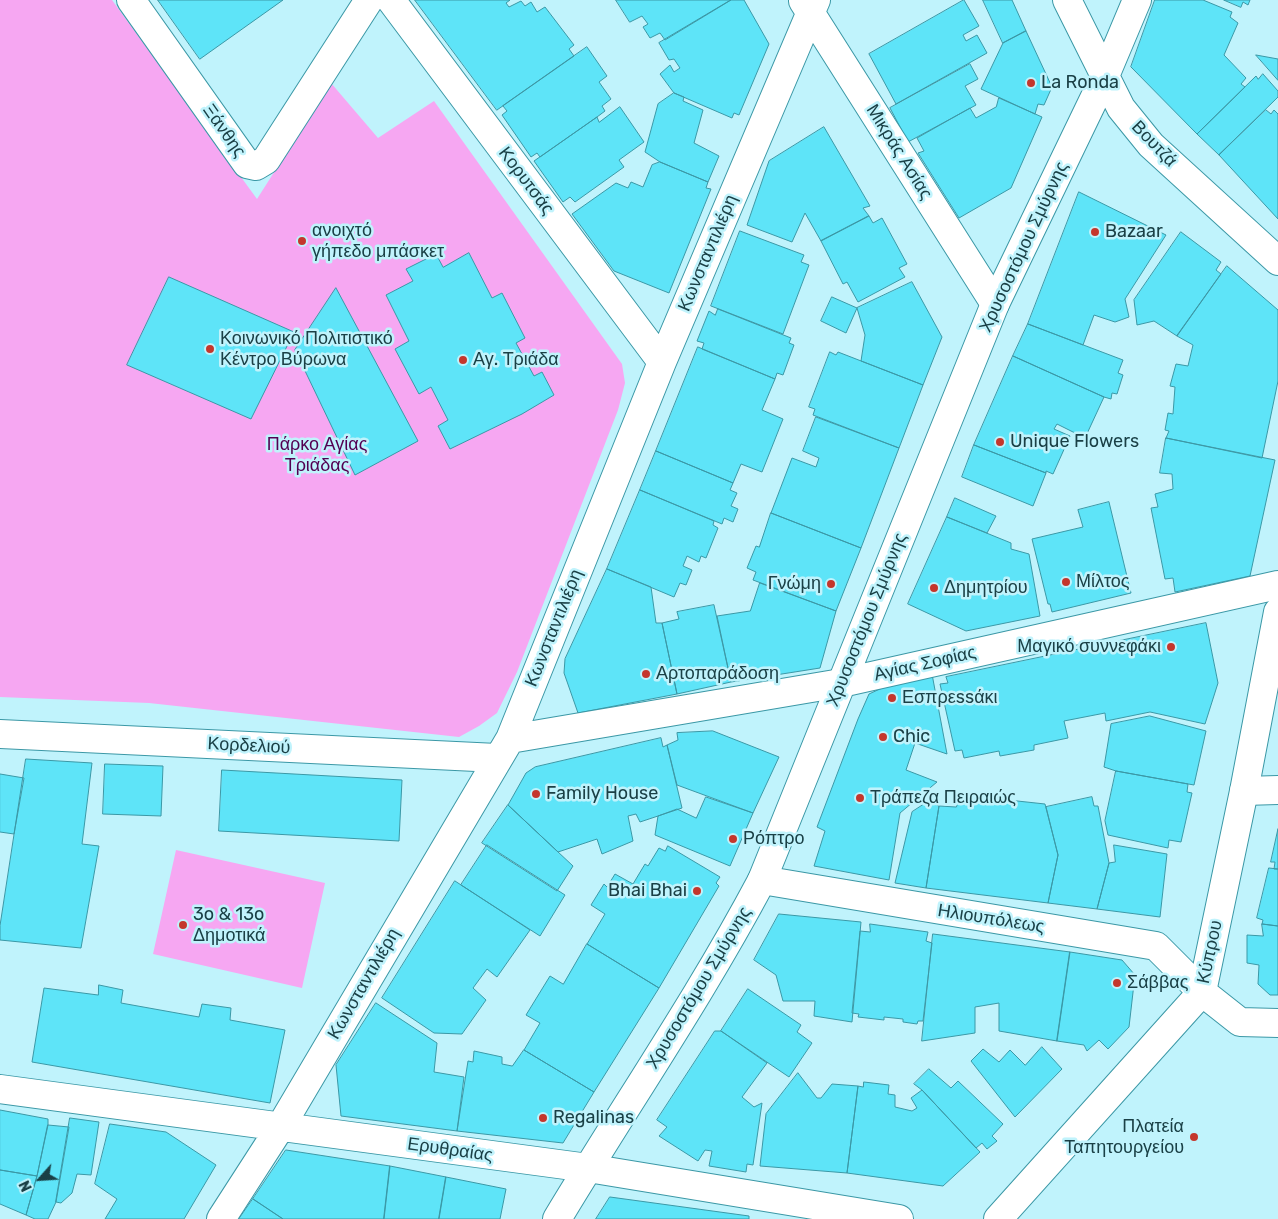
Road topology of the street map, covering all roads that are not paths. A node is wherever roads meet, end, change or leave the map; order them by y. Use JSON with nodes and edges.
{"nodes":[{"id":1,"x":131,"y":0,"type":"edge"},
{"id":2,"x":370,"y":0,"type":"edge"},
{"id":3,"x":391,"y":0,"type":"edge"},
{"id":4,"x":1068,"y":0,"type":"edge"},
{"id":5,"x":1137,"y":0,"type":"edge"},
{"id":6,"x":810,"y":4,"type":"edge"},
{"id":7,"x":1105,"y":76,"type":"junction"},
{"id":8,"x":1278,"y":261,"type":"edge"},
{"id":9,"x":995,"y":304,"type":"junction"},
{"id":10,"x":662,"y":362,"type":"junction"},
{"id":11,"x":1278,"y":585,"type":"edge"},
{"id":12,"x":1278,"y":612,"type":"edge"},
{"id":13,"x":841,"y":683,"type":"junction"},
{"id":14,"x":0,"y":734,"type":"edge"},
{"id":15,"x":504,"y":748,"type":"junction"},
{"id":16,"x":1278,"y":790,"type":"edge"},
{"id":17,"x":1244,"y":791,"type":"junction"},
{"id":18,"x":762,"y":880,"type":"junction"},
{"id":19,"x":1202,"y":992,"type":"junction"},
{"id":20,"x":1278,"y":1023,"type":"edge"},
{"id":21,"x":0,"y":1089,"type":"edge"},
{"id":22,"x":281,"y":1126,"type":"junction"},
{"id":23,"x":588,"y":1168,"type":"junction"},
{"id":24,"x":221,"y":1219,"type":"edge"},
{"id":25,"x":557,"y":1219,"type":"edge"},
{"id":26,"x":899,"y":1219,"type":"edge"},
{"id":27,"x":998,"y":1219,"type":"edge"}],
"edges":[{"from":1,"to":2,"type":"street","name":"Ξάνθης"},
{"from":3,"to":10,"type":"street","name":"Κορυτσάς"},
{"from":4,"to":7,"type":"street","name":"Βουτζά"},
{"from":5,"to":7,"type":"street","name":"Χρυσοστόμου Σμύρνης"},
{"from":6,"to":9,"type":"street","name":"Μικράς Ασίας"},
{"from":6,"to":10,"type":"street","name":"Κωνσταντιλιέρη"},
{"from":7,"to":8,"type":"street","name":"Βουτζά"},
{"from":7,"to":9,"type":"street","name":"Χρυσοστόμου Σμύρνης"},
{"from":9,"to":13,"type":"street","name":"Χρυσοστόμου Σμύρνης"},
{"from":10,"to":15,"type":"street","name":"Κωνσταντιλιέρη"},
{"from":11,"to":13,"type":"street","name":"Αγίας Σοφίας"},
{"from":12,"to":17,"type":"street","name":"Κύπρου"},
{"from":13,"to":15,"type":"street","name":"Αγίας Σοφίας"},
{"from":13,"to":18,"type":"street","name":"Χρυσοστόμου Σμύρνης"},
{"from":14,"to":15,"type":"street","name":"Κορδελιού"},
{"from":15,"to":22,"type":"street","name":"Κωνσταντιλιέρη"},
{"from":16,"to":17,"type":"street"},
{"from":17,"to":19,"type":"street","name":"Κύπρου"},
{"from":18,"to":19,"type":"street","name":"Ηλιουπόλεως"},
{"from":18,"to":23,"type":"street","name":"Χρυσοστόμου Σμύρνης"},
{"from":19,"to":20,"type":"street","name":"Ηλιουπόλεως"},
{"from":19,"to":27,"type":"street","name":"Κύπρου"},
{"from":21,"to":22,"type":"street","name":"Ερυθραίας"},
{"from":22,"to":23,"type":"street","name":"Ερυθραίας"},
{"from":22,"to":24,"type":"street","name":"Κωνσταντιλιέρη"},
{"from":23,"to":25,"type":"street","name":"Χρυσοστόμου Σμύρνης"},
{"from":23,"to":26,"type":"street","name":"Ερυθραίας"}]}
